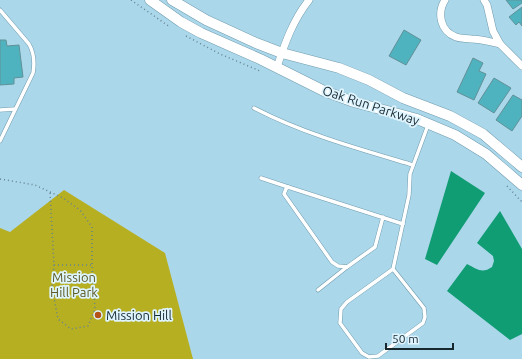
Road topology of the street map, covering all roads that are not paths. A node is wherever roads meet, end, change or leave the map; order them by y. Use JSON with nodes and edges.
{"nodes":[{"id":1,"x":150,"y":0,"type":"edge"},
{"id":2,"x":172,"y":0,"type":"edge"},
{"id":3,"x":309,"y":0,"type":"edge"},
{"id":4,"x":445,"y":0,"type":"edge"},
{"id":5,"x":484,"y":0,"type":"edge"},
{"id":6,"x":0,"y":10,"type":"edge"},
{"id":7,"x":500,"y":44,"type":"junction"},
{"id":8,"x":282,"y":53,"type":"junction"},
{"id":9,"x":522,"y":66,"type":"edge"},
{"id":10,"x":277,"y":67,"type":"junction"},
{"id":11,"x":254,"y":108,"type":"dead end"},
{"id":12,"x":16,"y":109,"type":"junction"},
{"id":13,"x":0,"y":110,"type":"edge"},
{"id":14,"x":428,"y":124,"type":"junction"},
{"id":15,"x":0,"y":141,"type":"edge"},
{"id":16,"x":413,"y":165,"type":"junction"},
{"id":17,"x":522,"y":167,"type":"edge"},
{"id":18,"x":261,"y":178,"type":"dead end"},
{"id":19,"x":522,"y":186,"type":"edge"},
{"id":20,"x":288,"y":187,"type":"junction"},
{"id":21,"x":383,"y":217,"type":"junction"},
{"id":22,"x":403,"y":224,"type":"junction"},
{"id":23,"x":347,"y":268,"type":"junction"},
{"id":24,"x":392,"y":269,"type":"junction"},
{"id":25,"x":318,"y":290,"type":"dead end"}],
"edges":[{"from":1,"to":10,"type":"street","name":"Oak Run Parkway"},
{"from":2,"to":8,"type":"street","name":"Oak Run Parkway"},
{"from":3,"to":8,"type":"street"},
{"from":4,"to":7,"type":"street"},
{"from":5,"to":7,"type":"street"},
{"from":6,"to":12,"type":"lane"},
{"from":7,"to":9,"type":"street"},
{"from":8,"to":10,"type":"street"},
{"from":8,"to":17,"type":"street","name":"Oak Run Parkway"},
{"from":10,"to":14,"type":"street","name":"Oak Run Parkway"},
{"from":11,"to":16,"type":"lane"},
{"from":12,"to":13,"type":"lane"},
{"from":12,"to":15,"type":"lane"},
{"from":14,"to":16,"type":"lane"},
{"from":14,"to":19,"type":"street","name":"Oak Run Parkway"},
{"from":16,"to":22,"type":"lane"},
{"from":18,"to":20,"type":"lane"},
{"from":20,"to":21,"type":"lane"},
{"from":20,"to":23,"type":"lane"},
{"from":21,"to":22,"type":"lane"},
{"from":21,"to":23,"type":"lane"},
{"from":22,"to":24,"type":"lane"},
{"from":23,"to":25,"type":"lane"},
{"from":24,"to":24,"type":"lane"}]}
